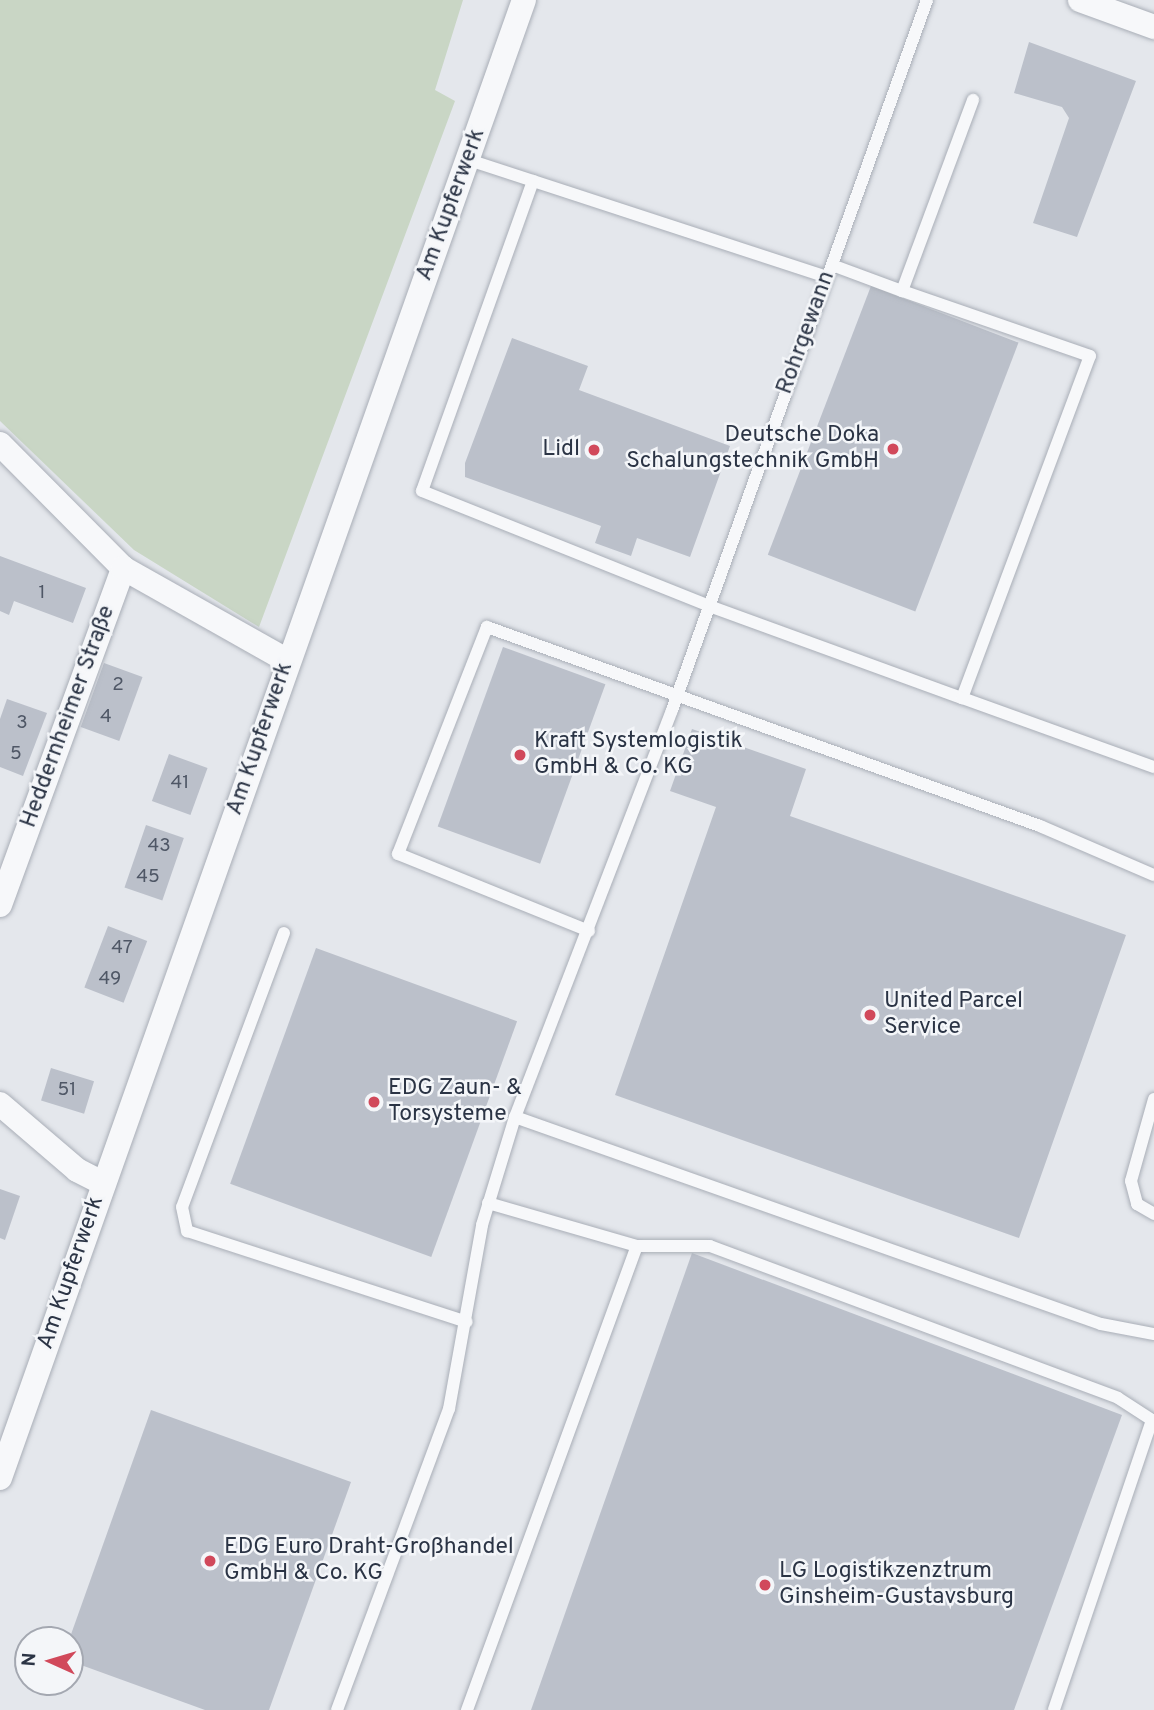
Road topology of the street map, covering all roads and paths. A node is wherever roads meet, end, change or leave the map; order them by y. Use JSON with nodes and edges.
{"nodes":[{"id":1,"x":524,"y":0,"type":"edge"},
{"id":2,"x":927,"y":0,"type":"edge"},
{"id":3,"x":1080,"y":0,"type":"edge"},
{"id":4,"x":1154,"y":27,"type":"edge"},
{"id":5,"x":972,"y":100,"type":"dead end"},
{"id":6,"x":469,"y":160,"type":"junction"},
{"id":7,"x":533,"y":181,"type":"junction"},
{"id":8,"x":830,"y":271,"type":"junction"},
{"id":9,"x":902,"y":291,"type":"junction"},
{"id":10,"x":0,"y":444,"type":"edge"},
{"id":11,"x":124,"y":568,"type":"junction"},
{"id":12,"x":709,"y":606,"type":"junction"},
{"id":13,"x":288,"y":661,"type":"junction"},
{"id":14,"x":677,"y":694,"type":"junction"},
{"id":15,"x":962,"y":698,"type":"junction"},
{"id":16,"x":1154,"y":767,"type":"edge"},
{"id":17,"x":1154,"y":875,"type":"edge"},
{"id":18,"x":0,"y":905,"type":"edge"},
{"id":19,"x":589,"y":931,"type":"junction"},
{"id":20,"x":284,"y":933,"type":"dead end"},
{"id":21,"x":1154,"y":1099,"type":"edge"},
{"id":22,"x":0,"y":1104,"type":"edge"},
{"id":23,"x":515,"y":1117,"type":"junction"},
{"id":24,"x":104,"y":1184,"type":"junction"},
{"id":25,"x":488,"y":1203,"type":"junction"},
{"id":26,"x":1154,"y":1214,"type":"edge"},
{"id":27,"x":637,"y":1246,"type":"junction"},
{"id":28,"x":467,"y":1322,"type":"junction"},
{"id":29,"x":1154,"y":1334,"type":"edge"},
{"id":30,"x":0,"y":1478,"type":"edge"},
{"id":31,"x":337,"y":1710,"type":"edge"},
{"id":32,"x":467,"y":1710,"type":"edge"},
{"id":33,"x":1054,"y":1710,"type":"edge"}],
"edges":[{"from":1,"to":6,"type":"street","name":"Am Kupferwerk"},
{"from":2,"to":8,"type":"lane","name":"Rohrgewann"},
{"from":3,"to":4,"type":"street"},
{"from":5,"to":9,"type":"lane"},
{"from":6,"to":7,"type":"lane"},
{"from":6,"to":13,"type":"street","name":"Am Kupferwerk"},
{"from":7,"to":8,"type":"lane"},
{"from":7,"to":12,"type":"lane"},
{"from":8,"to":9,"type":"lane"},
{"from":8,"to":12,"type":"lane","name":"Rohrgewann"},
{"from":9,"to":15,"type":"lane"},
{"from":10,"to":11,"type":"street"},
{"from":11,"to":13,"type":"street"},
{"from":11,"to":18,"type":"street","name":"Heddernheimer Straße"},
{"from":12,"to":14,"type":"lane","name":"Rohrgewann"},
{"from":12,"to":15,"type":"lane"},
{"from":13,"to":24,"type":"street","name":"Am Kupferwerk"},
{"from":14,"to":17,"type":"lane"},
{"from":14,"to":19,"type":"lane"},
{"from":14,"to":19,"type":"lane"},
{"from":15,"to":16,"type":"lane"},
{"from":19,"to":23,"type":"lane"},
{"from":20,"to":28,"type":"lane"},
{"from":21,"to":26,"type":"lane"},
{"from":22,"to":24,"type":"street"},
{"from":23,"to":25,"type":"lane"},
{"from":23,"to":29,"type":"lane"},
{"from":24,"to":30,"type":"street","name":"Am Kupferwerk"},
{"from":25,"to":27,"type":"lane"},
{"from":25,"to":28,"type":"lane"},
{"from":27,"to":32,"type":"lane"},
{"from":27,"to":33,"type":"lane"},
{"from":28,"to":31,"type":"lane"}]}
